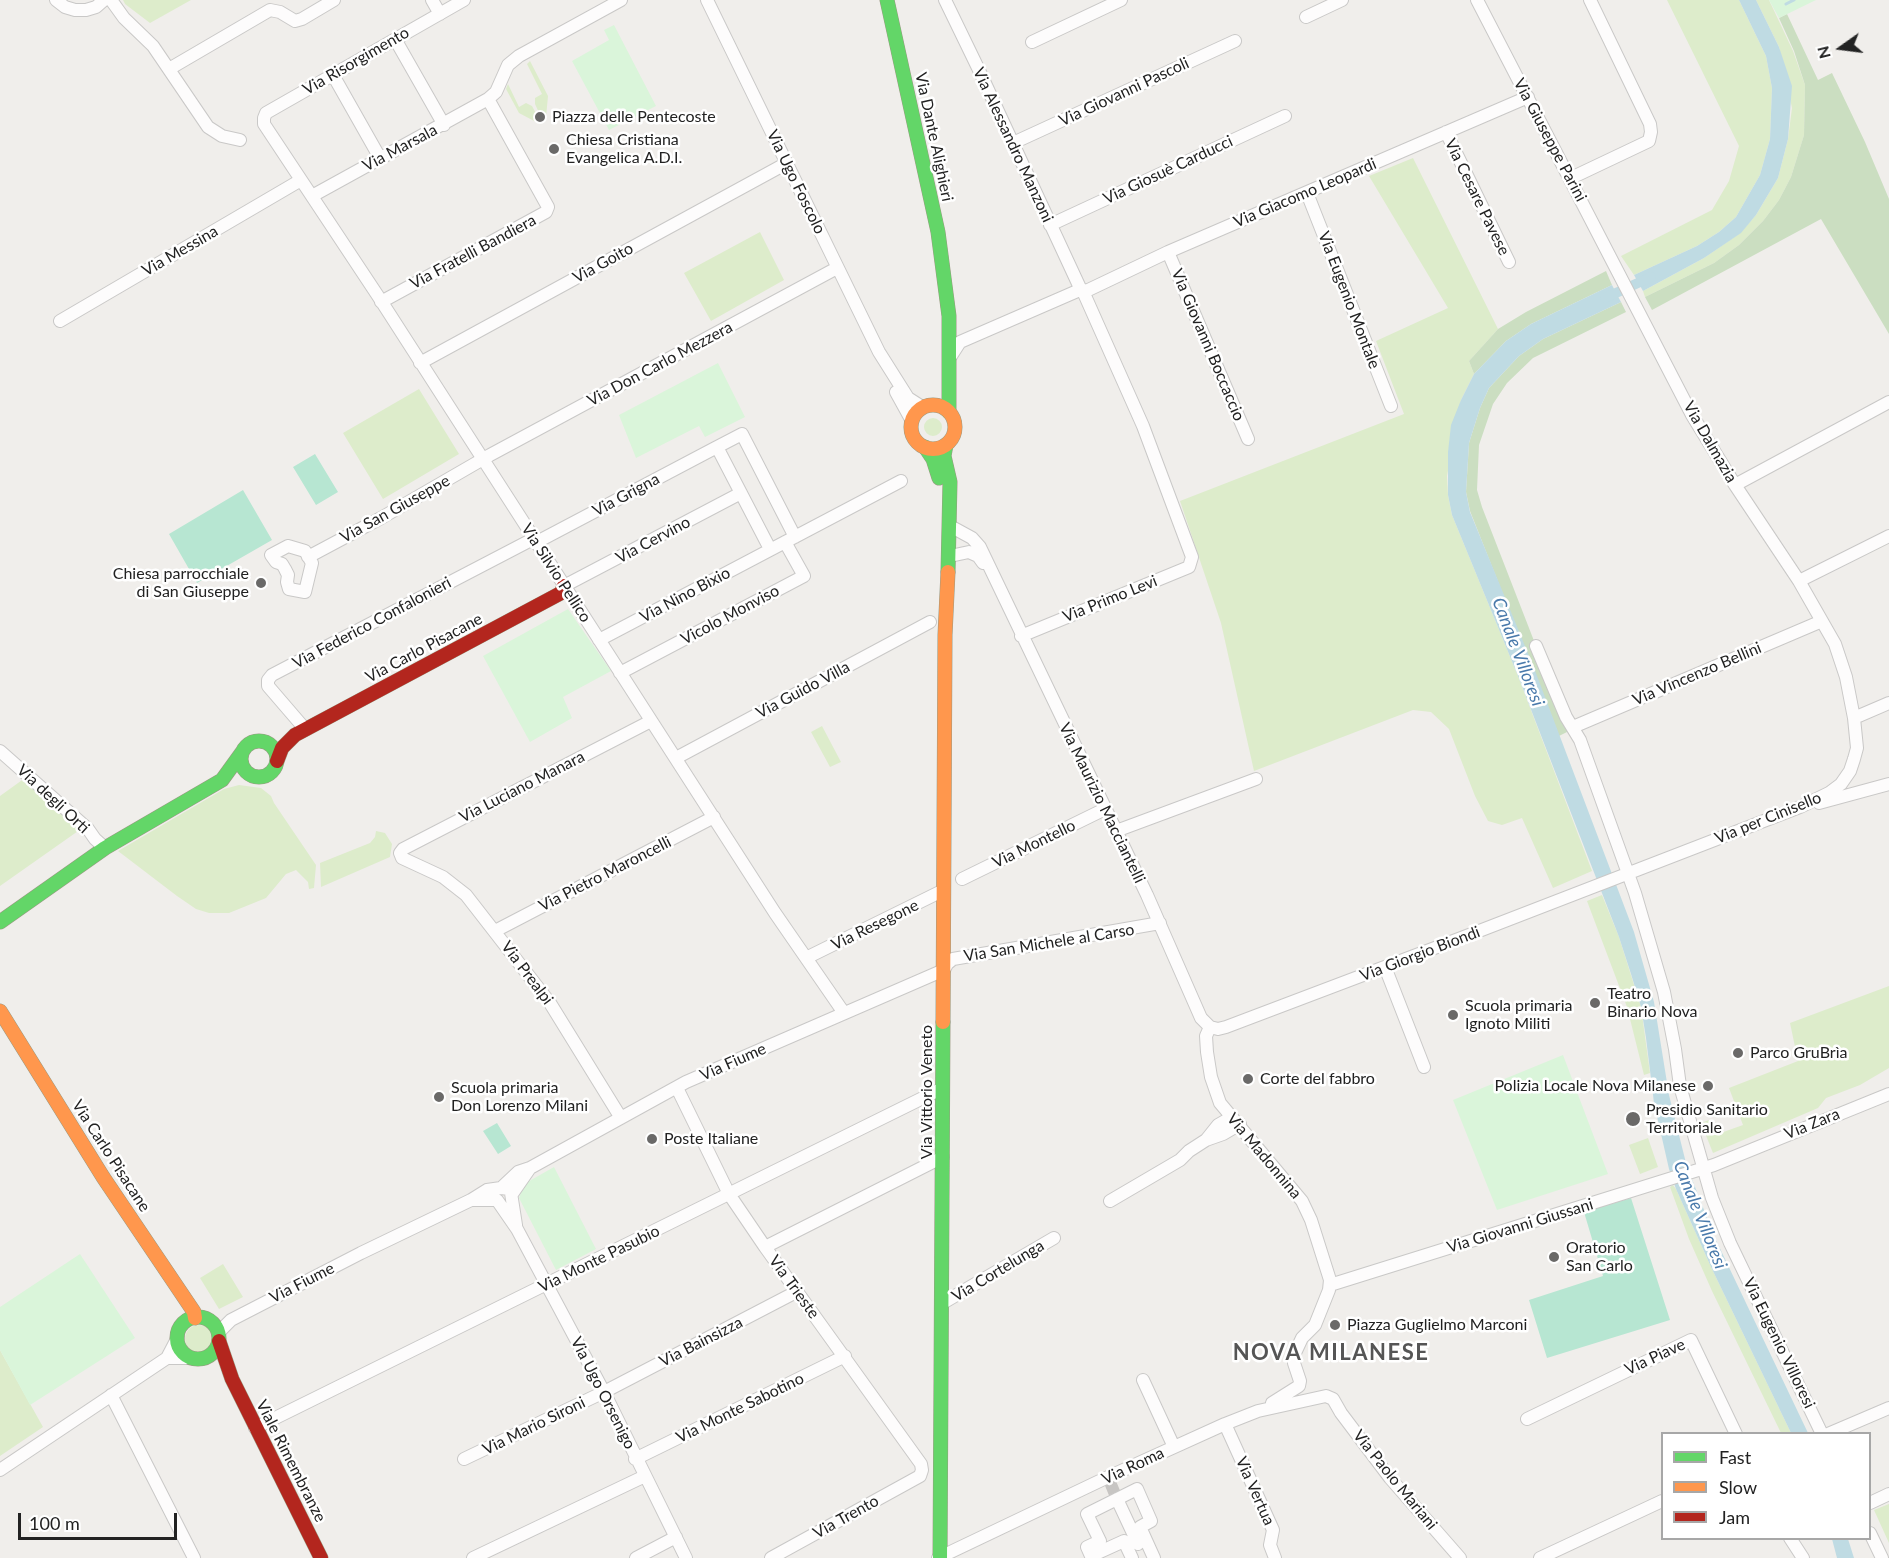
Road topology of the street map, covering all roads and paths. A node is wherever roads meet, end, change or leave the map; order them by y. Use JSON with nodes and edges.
{"nodes":[{"id":1,"x":56,"y":0,"type":"edge"},
{"id":2,"x":111,"y":0,"type":"edge"},
{"id":3,"x":334,"y":0,"type":"edge"},
{"id":4,"x":432,"y":0,"type":"edge"},
{"id":5,"x":464,"y":0,"type":"edge"},
{"id":6,"x":621,"y":0,"type":"edge"},
{"id":7,"x":707,"y":0,"type":"edge"},
{"id":8,"x":887,"y":0,"type":"edge"},
{"id":9,"x":945,"y":0,"type":"edge"},
{"id":10,"x":1122,"y":0,"type":"edge"},
{"id":11,"x":1342,"y":0,"type":"edge"},
{"id":12,"x":1477,"y":0,"type":"edge"},
{"id":13,"x":1590,"y":0,"type":"edge"},
{"id":14,"x":100,"y":3,"type":"edge"},
{"id":15,"x":440,"y":14,"type":"junction"},
{"id":16,"x":1306,"y":17,"type":"dead end"},
{"id":17,"x":124,"y":18,"type":"junction"},
{"id":18,"x":395,"y":39,"type":"junction"},
{"id":19,"x":1235,"y":41,"type":"dead end"},
{"id":20,"x":1032,"y":42,"type":"dead end"},
{"id":21,"x":169,"y":69,"type":"junction"},
{"id":22,"x":333,"y":75,"type":"junction"},
{"id":23,"x":1528,"y":97,"type":"junction"},
{"id":24,"x":488,"y":99,"type":"junction"},
{"id":25,"x":1285,"y":116,"type":"dead end"},
{"id":26,"x":444,"y":124,"type":"junction"},
{"id":27,"x":269,"y":132,"type":"joint"},
{"id":28,"x":1446,"y":132,"type":"junction"},
{"id":29,"x":240,"y":140,"type":"dead end"},
{"id":30,"x":1013,"y":143,"type":"junction"},
{"id":31,"x":380,"y":158,"type":"junction"},
{"id":32,"x":787,"y":163,"type":"junction"},
{"id":33,"x":1571,"y":178,"type":"junction"},
{"id":34,"x":301,"y":180,"type":"junction"},
{"id":35,"x":1307,"y":193,"type":"junction"},
{"id":36,"x":312,"y":196,"type":"junction"},
{"id":37,"x":1050,"y":225,"type":"junction"},
{"id":38,"x":1168,"y":252,"type":"junction"},
{"id":39,"x":1509,"y":262,"type":"dead end"},
{"id":40,"x":837,"y":268,"type":"junction"},
{"id":41,"x":944,"y":281,"type":"junction"},
{"id":42,"x":1082,"y":290,"type":"junction"},
{"id":43,"x":1632,"y":297,"type":"joint"},
{"id":44,"x":381,"y":302,"type":"junction"},
{"id":45,"x":60,"y":321,"type":"dead end"},
{"id":46,"x":950,"y":356,"type":"junction"},
{"id":47,"x":420,"y":363,"type":"junction"},
{"id":48,"x":885,"y":363,"type":"junction"},
{"id":49,"x":1889,"y":402,"type":"edge"},
{"id":50,"x":928,"y":406,"type":"junction"},
{"id":51,"x":1391,"y":406,"type":"dead end"},
{"id":52,"x":949,"y":412,"type":"junction"},
{"id":53,"x":912,"y":421,"type":"junction"},
{"id":54,"x":1248,"y":439,"type":"dead end"},
{"id":55,"x":946,"y":445,"type":"junction"},
{"id":56,"x":717,"y":447,"type":"junction"},
{"id":57,"x":925,"y":447,"type":"junction"},
{"id":58,"x":482,"y":459,"type":"junction"},
{"id":59,"x":901,"y":481,"type":"dead end"},
{"id":60,"x":1735,"y":485,"type":"junction"},
{"id":61,"x":741,"y":493,"type":"junction"},
{"id":62,"x":950,"y":526,"type":"junction"},
{"id":63,"x":1889,"y":536,"type":"edge"},
{"id":64,"x":790,"y":539,"type":"junction"},
{"id":65,"x":534,"y":541,"type":"junction"},
{"id":66,"x":770,"y":549,"type":"junction"},
{"id":67,"x":950,"y":555,"type":"junction"},
{"id":68,"x":308,"y":557,"type":"dead end"},
{"id":69,"x":1192,"y":557,"type":"joint"},
{"id":70,"x":994,"y":579,"type":"junction"},
{"id":71,"x":1798,"y":581,"type":"junction"},
{"id":72,"x":564,"y":586,"type":"junction"},
{"id":73,"x":1822,"y":621,"type":"junction"},
{"id":74,"x":930,"y":622,"type":"dead end"},
{"id":75,"x":945,"y":627,"type":"junction"},
{"id":76,"x":1021,"y":636,"type":"junction"},
{"id":77,"x":599,"y":640,"type":"junction"},
{"id":78,"x":1536,"y":646,"type":"dead end"},
{"id":79,"x":620,"y":673,"type":"junction"},
{"id":80,"x":1889,"y":703,"type":"edge"},
{"id":81,"x":1854,"y":718,"type":"junction"},
{"id":82,"x":651,"y":721,"type":"junction"},
{"id":83,"x":1573,"y":727,"type":"junction"},
{"id":84,"x":300,"y":732,"type":"junction"},
{"id":85,"x":263,"y":741,"type":"junction"},
{"id":86,"x":0,"y":751,"type":"edge"},
{"id":87,"x":243,"y":751,"type":"junction"},
{"id":88,"x":676,"y":758,"type":"junction"},
{"id":89,"x":277,"y":761,"type":"junction"},
{"id":90,"x":254,"y":776,"type":"junction"},
{"id":91,"x":1846,"y":778,"type":"junction"},
{"id":92,"x":1256,"y":779,"type":"dead end"},
{"id":93,"x":222,"y":780,"type":"junction"},
{"id":94,"x":1889,"y":784,"type":"edge"},
{"id":95,"x":1854,"y":794,"type":"junction"},
{"id":96,"x":1800,"y":807,"type":"junction"},
{"id":97,"x":1105,"y":809,"type":"junction"},
{"id":98,"x":714,"y":817,"type":"junction"},
{"id":99,"x":1116,"y":831,"type":"junction"},
{"id":100,"x":105,"y":848,"type":"junction"},
{"id":101,"x":402,"y":858,"type":"joint"},
{"id":102,"x":1629,"y":873,"type":"junction"},
{"id":103,"x":962,"y":879,"type":"dead end"},
{"id":104,"x":944,"y":890,"type":"junction"},
{"id":105,"x":0,"y":922,"type":"edge"},
{"id":106,"x":1160,"y":923,"type":"junction"},
{"id":107,"x":495,"y":931,"type":"junction"},
{"id":108,"x":806,"y":958,"type":"junction"},
{"id":109,"x":1385,"y":967,"type":"junction"},
{"id":110,"x":944,"y":970,"type":"junction"},
{"id":111,"x":0,"y":1011,"type":"edge"},
{"id":112,"x":844,"y":1013,"type":"junction"},
{"id":113,"x":1210,"y":1027,"type":"junction"},
{"id":114,"x":1424,"y":1067,"type":"dead end"},
{"id":115,"x":677,"y":1088,"type":"junction"},
{"id":116,"x":944,"y":1089,"type":"junction"},
{"id":117,"x":1889,"y":1094,"type":"edge"},
{"id":118,"x":621,"y":1118,"type":"junction"},
{"id":119,"x":1236,"y":1121,"type":"junction"},
{"id":120,"x":943,"y":1157,"type":"junction"},
{"id":121,"x":1697,"y":1170,"type":"junction"},
{"id":122,"x":503,"y":1194,"type":"junction"},
{"id":123,"x":729,"y":1194,"type":"junction"},
{"id":124,"x":1110,"y":1201,"type":"dead end"},
{"id":125,"x":1054,"y":1238,"type":"dead end"},
{"id":126,"x":765,"y":1247,"type":"junction"},
{"id":127,"x":1334,"y":1283,"type":"junction"},
{"id":128,"x":547,"y":1285,"type":"junction"},
{"id":129,"x":798,"y":1291,"type":"junction"},
{"id":130,"x":941,"y":1304,"type":"junction"},
{"id":131,"x":195,"y":1318,"type":"junction"},
{"id":132,"x":217,"y":1332,"type":"junction"},
{"id":133,"x":178,"y":1337,"type":"junction"},
{"id":134,"x":845,"y":1356,"type":"junction"},
{"id":135,"x":167,"y":1358,"type":"junction"},
{"id":136,"x":199,"y":1358,"type":"junction"},
{"id":137,"x":232,"y":1379,"type":"junction"},
{"id":138,"x":1143,"y":1380,"type":"dead end"},
{"id":139,"x":604,"y":1392,"type":"junction"},
{"id":140,"x":111,"y":1395,"type":"junction"},
{"id":141,"x":1333,"y":1399,"type":"joint"},
{"id":142,"x":1889,"y":1408,"type":"edge"},
{"id":143,"x":1258,"y":1411,"type":"junction"},
{"id":144,"x":1527,"y":1419,"type":"dead end"},
{"id":145,"x":1225,"y":1424,"type":"junction"},
{"id":146,"x":255,"y":1428,"type":"junction"},
{"id":147,"x":1735,"y":1432,"type":"edge"},
{"id":148,"x":1821,"y":1432,"type":"edge"},
{"id":149,"x":1833,"y":1432,"type":"edge"},
{"id":150,"x":1174,"y":1447,"type":"junction"},
{"id":151,"x":635,"y":1458,"type":"junction"},
{"id":152,"x":464,"y":1459,"type":"dead end"},
{"id":153,"x":0,"y":1470,"type":"edge"},
{"id":154,"x":645,"y":1476,"type":"junction"},
{"id":155,"x":920,"y":1476,"type":"joint"},
{"id":156,"x":1889,"y":1494,"type":"edge"},
{"id":157,"x":1117,"y":1499,"type":"junction"},
{"id":158,"x":1661,"y":1501,"type":"edge"},
{"id":159,"x":1871,"y":1502,"type":"edge"},
{"id":160,"x":1871,"y":1537,"type":"edge"},
{"id":161,"x":676,"y":1538,"type":"junction"},
{"id":162,"x":1791,"y":1540,"type":"edge"},
{"id":163,"x":194,"y":1558,"type":"edge"},
{"id":164,"x":321,"y":1558,"type":"edge"},
{"id":165,"x":472,"y":1558,"type":"edge"},
{"id":166,"x":636,"y":1558,"type":"edge"},
{"id":167,"x":686,"y":1558,"type":"edge"},
{"id":168,"x":771,"y":1558,"type":"edge"},
{"id":169,"x":939,"y":1558,"type":"edge"},
{"id":170,"x":1132,"y":1558,"type":"edge"},
{"id":171,"x":1145,"y":1558,"type":"edge"},
{"id":172,"x":1154,"y":1558,"type":"edge"},
{"id":173,"x":1275,"y":1558,"type":"edge"},
{"id":174,"x":1460,"y":1558,"type":"edge"},
{"id":175,"x":1540,"y":1558,"type":"edge"},
{"id":176,"x":1803,"y":1558,"type":"edge"},
{"id":177,"x":1882,"y":1558,"type":"edge"}],
"edges":[{"from":1,"to":14,"type":"street"},
{"from":2,"to":17,"type":"street"},
{"from":3,"to":21,"type":"street"},
{"from":4,"to":15,"type":"street"},
{"from":5,"to":15,"type":"street","name":"Via Risorgimento"},
{"from":6,"to":24,"type":"street"},
{"from":7,"to":32,"type":"street","name":"Via Ugo Foscolo"},
{"from":8,"to":41,"type":"main road","name":"Via Dante Alighieri"},
{"from":9,"to":30,"type":"street","name":"Via Alessandro Manzoni"},
{"from":10,"to":20,"type":"street"},
{"from":11,"to":16,"type":"street"},
{"from":12,"to":23,"type":"street","name":"Via Giuseppe Parini"},
{"from":13,"to":33,"type":"street"},
{"from":14,"to":17,"type":"street"},
{"from":15,"to":18,"type":"street","name":"Via Risorgimento"},
{"from":17,"to":21,"type":"street"},
{"from":18,"to":22,"type":"street","name":"Via Risorgimento"},
{"from":18,"to":26,"type":"street"},
{"from":19,"to":30,"type":"street","name":"Via Giovanni Pascoli"},
{"from":21,"to":29,"type":"street"},
{"from":22,"to":27,"type":"street","name":"Via Risorgimento"},
{"from":22,"to":31,"type":"street"},
{"from":23,"to":28,"type":"street","name":"Via Giacomo Leopardi"},
{"from":23,"to":33,"type":"street","name":"Via Giuseppe Parini"},
{"from":24,"to":26,"type":"street","name":"Via Marsala"},
{"from":24,"to":44,"type":"street","name":"Via Fratelli Bandiera"},
{"from":25,"to":37,"type":"street","name":"Via Giosuè Carducci"},
{"from":26,"to":31,"type":"street","name":"Via Marsala"},
{"from":27,"to":34,"type":"street","name":"Via Silvio Pellico"},
{"from":28,"to":35,"type":"street","name":"Via Giacomo Leopardi"},
{"from":28,"to":39,"type":"street","name":"Via Cesare Pavese"},
{"from":30,"to":37,"type":"street","name":"Via Alessandro Manzoni"},
{"from":31,"to":36,"type":"street","name":"Via Marsala"},
{"from":32,"to":40,"type":"street","name":"Via Ugo Foscolo"},
{"from":32,"to":47,"type":"street","name":"Via Goito"},
{"from":33,"to":43,"type":"street","name":"Via Giuseppe Parini"},
{"from":34,"to":36,"type":"street","name":"Via Silvio Pellico"},
{"from":34,"to":45,"type":"street","name":"Via Messina"},
{"from":35,"to":38,"type":"street","name":"Via Giacomo Leopardi"},
{"from":35,"to":51,"type":"street","name":"Via Eugenio Montale"},
{"from":36,"to":44,"type":"street","name":"Via Silvio Pellico"},
{"from":37,"to":42,"type":"street","name":"Via Alessandro Manzoni"},
{"from":38,"to":42,"type":"street","name":"Via Giacomo Leopardi"},
{"from":38,"to":54,"type":"street","name":"Via Giovanni Boccaccio"},
{"from":40,"to":48,"type":"street","name":"Via Ugo Foscolo"},
{"from":40,"to":58,"type":"street","name":"Via Don Carlo Mezzera"},
{"from":41,"to":46,"type":"main road","name":"Via Dante Alighieri"},
{"from":41,"to":50,"type":"main road","name":"Via Dante Alighieri"},
{"from":42,"to":46,"type":"street","name":"Via Giacomo Leopardi"},
{"from":42,"to":69,"type":"street","name":"Via Alessandro Manzoni"},
{"from":43,"to":60,"type":"street","name":"Via Dalmazia"},
{"from":44,"to":47,"type":"street","name":"Via Silvio Pellico"},
{"from":46,"to":52,"type":"main road","name":"Via Dante Alighieri"},
{"from":47,"to":58,"type":"street","name":"Via Silvio Pellico"},
{"from":48,"to":50,"type":"street","name":"Via Ugo Foscolo"},
{"from":48,"to":53,"type":"street","name":"Via Ugo Foscolo"},
{"from":49,"to":60,"type":"street"},
{"from":50,"to":52,"type":"main road"},
{"from":50,"to":53,"type":"main road"},
{"from":52,"to":55,"type":"main road"},
{"from":53,"to":57,"type":"main road"},
{"from":55,"to":57,"type":"main road"},
{"from":55,"to":62,"type":"main road","name":"Via Vittorio Veneto"},
{"from":56,"to":61,"type":"street"},
{"from":56,"to":64,"type":"street"},
{"from":56,"to":65,"type":"street","name":"Via Grigna"},
{"from":57,"to":75,"type":"main road","name":"Via Vittorio Veneto"},
{"from":58,"to":65,"type":"street","name":"Via Silvio Pellico"},
{"from":58,"to":68,"type":"street","name":"Via San Giuseppe"},
{"from":59,"to":64,"type":"street","name":"Via Nino Bixio"},
{"from":60,"to":71,"type":"street","name":"Via Dalmazia"},
{"from":61,"to":66,"type":"street"},
{"from":61,"to":72,"type":"street","name":"Via Cervino"},
{"from":62,"to":67,"type":"main road","name":"Via Vittorio Veneto"},
{"from":62,"to":70,"type":"street","name":"Via Maurizio Macciantelli"},
{"from":63,"to":71,"type":"street"},
{"from":64,"to":66,"type":"street","name":"Via Nino Bixio"},
{"from":64,"to":79,"type":"street","name":"Vicolo Monviso"},
{"from":65,"to":72,"type":"street","name":"Via Silvio Pellico"},
{"from":65,"to":84,"type":"street","name":"Via Federico Confalonieri"},
{"from":66,"to":77,"type":"street","name":"Via Nino Bixio"},
{"from":67,"to":70,"type":"street","name":"Via Maurizio Macciantelli"},
{"from":67,"to":75,"type":"main road","name":"Via Vittorio Veneto"},
{"from":69,"to":76,"type":"street","name":"Via Primo Levi"},
{"from":70,"to":76,"type":"street","name":"Via Maurizio Macciantelli"},
{"from":71,"to":73,"type":"street"},
{"from":72,"to":77,"type":"street","name":"Via Silvio Pellico"},
{"from":72,"to":84,"type":"main road","name":"Via Carlo Pisacane"},
{"from":73,"to":81,"type":"street"},
{"from":73,"to":83,"type":"street","name":"Via Vincenzo Bellini"},
{"from":74,"to":88,"type":"street","name":"Via Guido Villa"},
{"from":75,"to":104,"type":"main road","name":"Via Vittorio Veneto"},
{"from":76,"to":97,"type":"street","name":"Via Maurizio Macciantelli"},
{"from":77,"to":79,"type":"street","name":"Via Silvio Pellico"},
{"from":78,"to":83,"type":"street","name":"Via Eugenio Villoresi"},
{"from":79,"to":82,"type":"street","name":"Via Silvio Pellico"},
{"from":80,"to":81,"type":"street"},
{"from":81,"to":91,"type":"street"},
{"from":82,"to":88,"type":"street","name":"Via Silvio Pellico"},
{"from":82,"to":101,"type":"street","name":"Via Luciano Manara"},
{"from":83,"to":102,"type":"street","name":"Via Eugenio Villoresi"},
{"from":84,"to":85,"type":"main road","name":"Via Carlo Pisacane"},
{"from":84,"to":89,"type":"main road","name":"Via Carlo Pisacane"},
{"from":85,"to":87,"type":"main road"},
{"from":85,"to":89,"type":"main road"},
{"from":86,"to":100,"type":"street","name":"Via degli Orti"},
{"from":87,"to":90,"type":"main road"},
{"from":87,"to":93,"type":"main road"},
{"from":88,"to":98,"type":"street","name":"Via Silvio Pellico"},
{"from":89,"to":90,"type":"main road"},
{"from":90,"to":93,"type":"main road"},
{"from":91,"to":95,"type":"street"},
{"from":91,"to":96,"type":"street","name":"Via per Cinisello"},
{"from":92,"to":99,"type":"street"},
{"from":93,"to":100,"type":"main road"},
{"from":94,"to":95,"type":"street"},
{"from":95,"to":96,"type":"street"},
{"from":96,"to":102,"type":"street","name":"Via per Cinisello"},
{"from":97,"to":99,"type":"street","name":"Via Maurizio Macciantelli"},
{"from":97,"to":103,"type":"street","name":"Via Montello"},
{"from":98,"to":107,"type":"street","name":"Via Pietro Maroncelli"},
{"from":98,"to":108,"type":"street","name":"Via Silvio Pellico"},
{"from":99,"to":106,"type":"street","name":"Via Maurizio Macciantelli"},
{"from":100,"to":105,"type":"main road"},
{"from":101,"to":107,"type":"street","name":"Via Prealpi"},
{"from":102,"to":109,"type":"street","name":"Via Giorgio Biondi"},
{"from":102,"to":121,"type":"street","name":"Via Eugenio Villoresi"},
{"from":104,"to":108,"type":"street","name":"Via Resegone"},
{"from":104,"to":110,"type":"main road","name":"Via Vittorio Veneto"},
{"from":106,"to":110,"type":"street","name":"Via San Michele al Carso"},
{"from":106,"to":113,"type":"street","name":"Via Maurizio Macciantelli"},
{"from":107,"to":118,"type":"street","name":"Via Prealpi"},
{"from":108,"to":112,"type":"street","name":"Via Silvio Pellico"},
{"from":109,"to":113,"type":"street","name":"Via Giorgio Biondi"},
{"from":109,"to":114,"type":"street"},
{"from":110,"to":112,"type":"street","name":"Via Fiume"},
{"from":110,"to":116,"type":"main road","name":"Via Vittorio Veneto"},
{"from":111,"to":131,"type":"main road","name":"Via Carlo Pisacane"},
{"from":112,"to":115,"type":"street","name":"Via Fiume"},
{"from":113,"to":119,"type":"street","name":"Via Madonnina"},
{"from":115,"to":118,"type":"street","name":"Via Fiume"},
{"from":115,"to":123,"type":"street","name":"Via Trieste"},
{"from":116,"to":120,"type":"main road","name":"Via Vittorio Veneto"},
{"from":116,"to":123,"type":"street","name":"Via Monte Pasubio"},
{"from":117,"to":121,"type":"street","name":"Via Zara"},
{"from":118,"to":122,"type":"street","name":"Via Fiume"},
{"from":119,"to":124,"type":"street"},
{"from":119,"to":127,"type":"street","name":"Via Madonnina"},
{"from":120,"to":126,"type":"street"},
{"from":120,"to":130,"type":"main road","name":"Via Vittorio Veneto"},
{"from":121,"to":127,"type":"street","name":"Via Giovanni Giussani"},
{"from":121,"to":148,"type":"street","name":"Via Eugenio Villoresi"},
{"from":122,"to":128,"type":"street","name":"Via Ugo Orsenigo"},
{"from":122,"to":132,"type":"street","name":"Via Fiume"},
{"from":123,"to":126,"type":"street","name":"Via Trieste"},
{"from":123,"to":128,"type":"street","name":"Via Monte Pasubio"},
{"from":125,"to":130,"type":"street","name":"Via Cortelunga"},
{"from":126,"to":129,"type":"street","name":"Via Trieste"},
{"from":127,"to":143,"type":"street"},
{"from":128,"to":139,"type":"street","name":"Via Ugo Orsenigo"},
{"from":128,"to":146,"type":"street","name":"Via Monte Pasubio"},
{"from":129,"to":134,"type":"street","name":"Via Trieste"},
{"from":129,"to":139,"type":"street","name":"Via Bainsizza"},
{"from":130,"to":169,"type":"main road","name":"Via Vittorio Veneto"},
{"from":131,"to":132,"type":"main road"},
{"from":131,"to":133,"type":"main road"},
{"from":132,"to":136,"type":"main road"},
{"from":132,"to":137,"type":"main road","name":"Viale Rimembranze"},
{"from":133,"to":135,"type":"street"},
{"from":133,"to":136,"type":"main road"},
{"from":134,"to":151,"type":"street","name":"Via Monte Sabotino"},
{"from":134,"to":155,"type":"street","name":"Via Trieste"},
{"from":135,"to":136,"type":"street"},
{"from":135,"to":140,"type":"street"},
{"from":136,"to":137,"type":"main road","name":"Viale Rimembranze"},
{"from":137,"to":146,"type":"main road","name":"Viale Rimembranze"},
{"from":138,"to":150,"type":"street"},
{"from":139,"to":151,"type":"street","name":"Via Ugo Orsenigo"},
{"from":139,"to":152,"type":"street","name":"Via Mario Sironi"},
{"from":140,"to":153,"type":"street"},
{"from":140,"to":163,"type":"street"},
{"from":141,"to":143,"type":"street","name":"Via Roma"},
{"from":141,"to":174,"type":"street","name":"Via Paolo Mariani"},
{"from":142,"to":149,"type":"street"},
{"from":143,"to":145,"type":"street","name":"Via Roma"},
{"from":144,"to":147,"type":"street","name":"Via Piave"},
{"from":145,"to":150,"type":"street","name":"Via Roma"},
{"from":145,"to":173,"type":"street","name":"Via Vertua"},
{"from":146,"to":164,"type":"main road","name":"Viale Rimembranze"},
{"from":150,"to":169,"type":"street","name":"Via Roma"},
{"from":151,"to":154,"type":"street","name":"Via Ugo Orsenigo"},
{"from":154,"to":161,"type":"street","name":"Via Ugo Orsenigo"},
{"from":154,"to":165,"type":"street"},
{"from":155,"to":168,"type":"street","name":"Via Trento"},
{"from":156,"to":159,"type":"street"},
{"from":157,"to":170,"type":"street"},
{"from":157,"to":171,"type":"street"},
{"from":157,"to":172,"type":"street"},
{"from":158,"to":175,"type":"street"},
{"from":160,"to":177,"type":"street"},
{"from":161,"to":166,"type":"street"},
{"from":161,"to":167,"type":"street","name":"Via Ugo Orsenigo"},
{"from":162,"to":176,"type":"street"}]}
